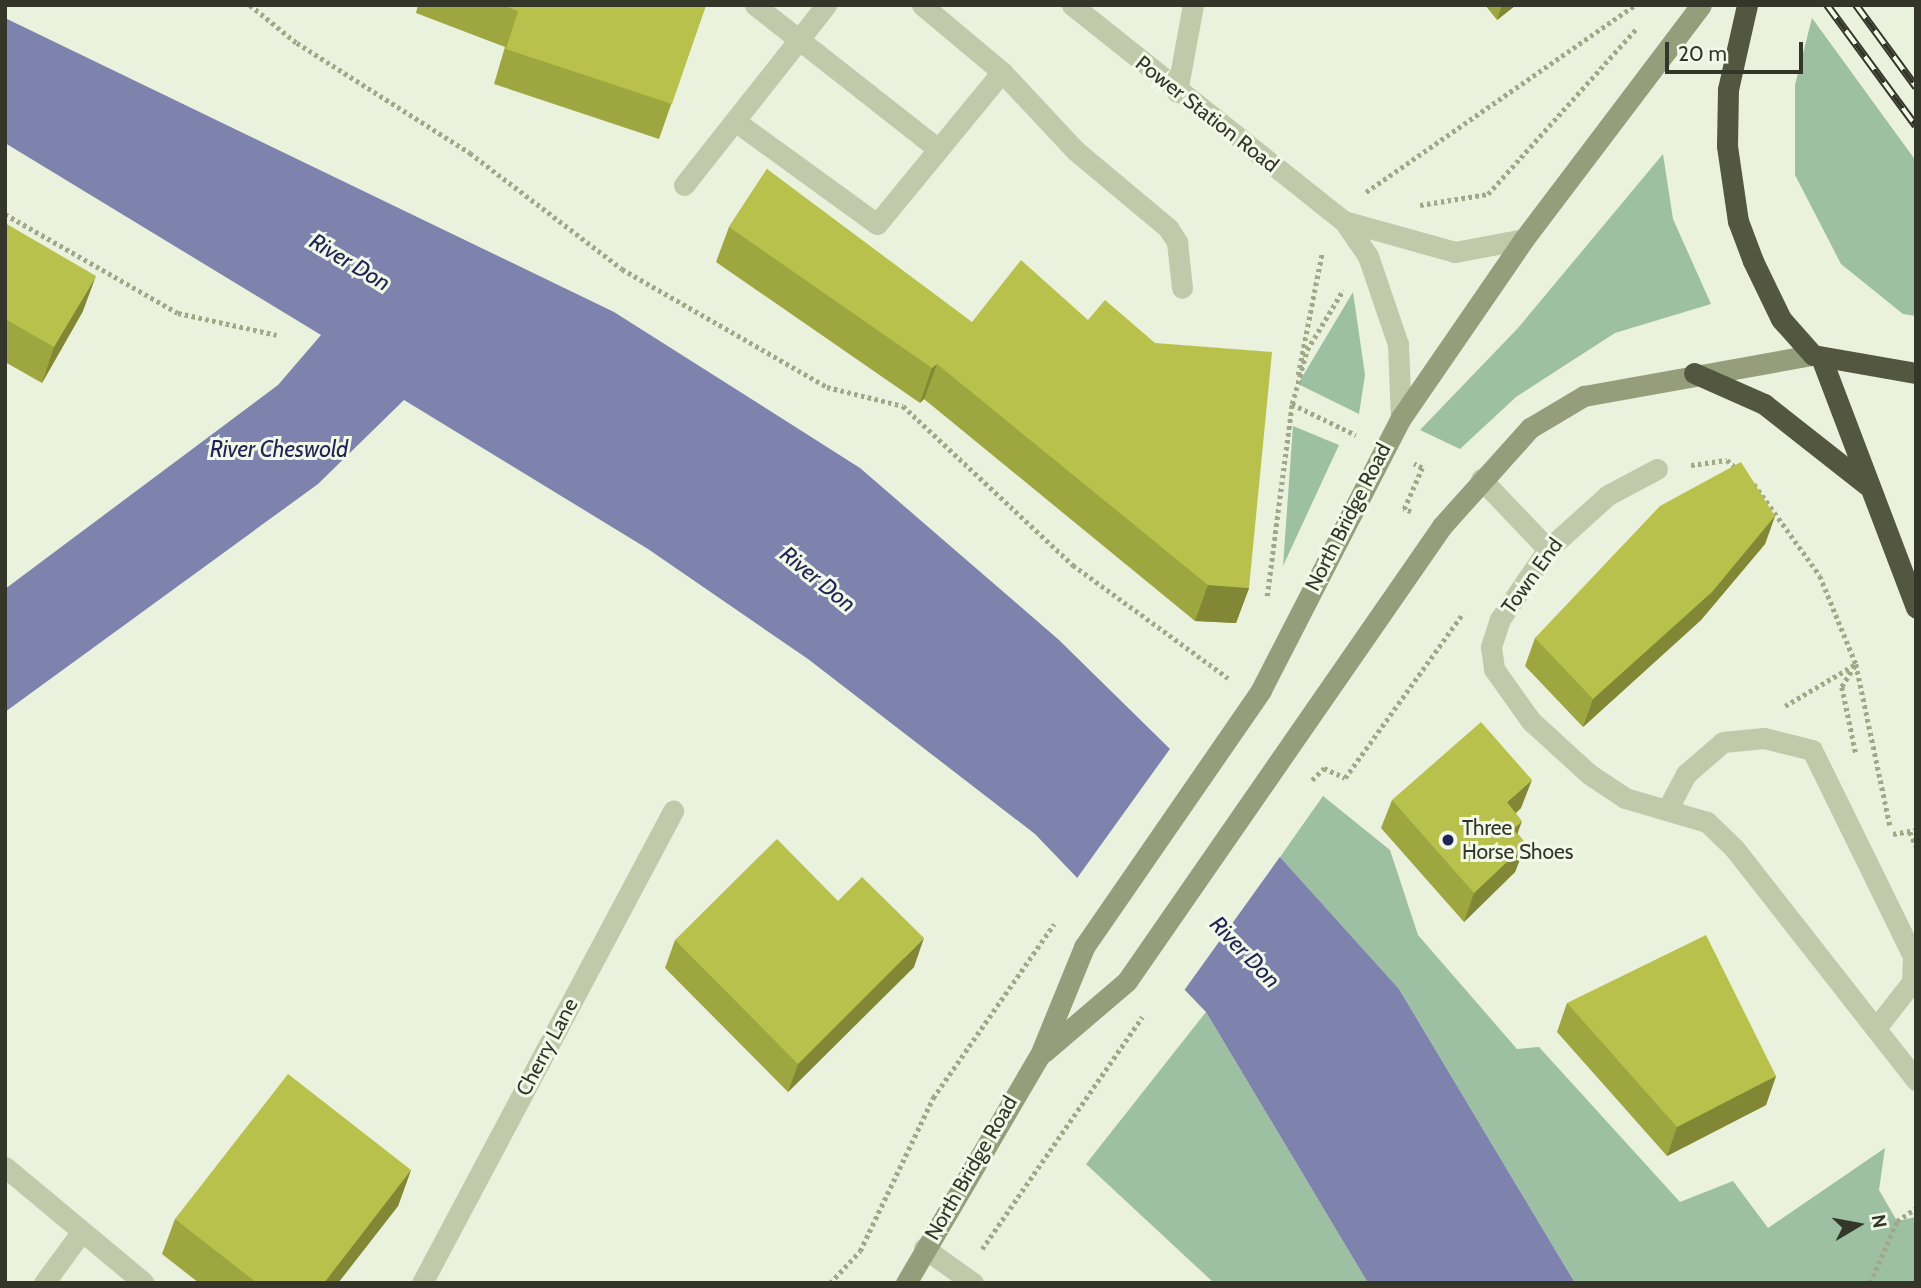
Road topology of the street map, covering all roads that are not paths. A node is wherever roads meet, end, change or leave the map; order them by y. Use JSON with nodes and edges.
{"nodes":[{"id":1,"x":755,"y":5,"type":"edge"},
{"id":2,"x":826,"y":5,"type":"edge"},
{"id":3,"x":922,"y":5,"type":"edge"},
{"id":4,"x":1072,"y":5,"type":"edge"},
{"id":5,"x":1194,"y":5,"type":"edge"},
{"id":6,"x":1701,"y":5,"type":"edge"},
{"id":7,"x":1747,"y":5,"type":"edge"},
{"id":8,"x":800,"y":38,"type":"junction"},
{"id":9,"x":1002,"y":72,"type":"junction"},
{"id":10,"x":1177,"y":92,"type":"junction"},
{"id":11,"x":735,"y":121,"type":"junction"},
{"id":12,"x":938,"y":149,"type":"junction"},
{"id":13,"x":684,"y":185,"type":"dead end"},
{"id":14,"x":1344,"y":221,"type":"junction"},
{"id":15,"x":1524,"y":239,"type":"junction"},
{"id":16,"x":1182,"y":288,"type":"dead end"},
{"id":17,"x":1818,"y":358,"type":"junction"},
{"id":18,"x":1694,"y":373,"type":"junction"},
{"id":19,"x":1916,"y":373,"type":"edge"},
{"id":20,"x":1401,"y":418,"type":"junction"},
{"id":21,"x":1657,"y":469,"type":"road end"},
{"id":22,"x":1481,"y":479,"type":"junction"},
{"id":23,"x":1869,"y":486,"type":"junction"},
{"id":24,"x":1548,"y":549,"type":"junction"},
{"id":25,"x":1916,"y":608,"type":"edge"},
{"id":26,"x":1667,"y":810,"type":"junction"},
{"id":27,"x":673,"y":811,"type":"dead end"},
{"id":28,"x":1876,"y":1028,"type":"junction"},
{"id":29,"x":1040,"y":1055,"type":"junction"},
{"id":30,"x":1916,"y":1080,"type":"edge"},
{"id":31,"x":5,"y":1167,"type":"edge"},
{"id":32,"x":82,"y":1231,"type":"junction"},
{"id":33,"x":924,"y":1248,"type":"junction"},
{"id":34,"x":969,"y":1280,"type":"edge"},
{"id":35,"x":143,"y":1282,"type":"edge"},
{"id":36,"x":44,"y":1283,"type":"edge"},
{"id":37,"x":422,"y":1283,"type":"edge"},
{"id":38,"x":906,"y":1283,"type":"edge"}],
"edges":[{"from":1,"to":8,"type":"street"},
{"from":2,"to":8,"type":"street"},
{"from":3,"to":9,"type":"street"},
{"from":4,"to":10,"type":"street","name":"Power Station Road"},
{"from":5,"to":10,"type":"street"},
{"from":6,"to":15,"type":"street","name":"North Bridge Road"},
{"from":7,"to":17,"type":"highway"},
{"from":8,"to":11,"type":"street"},
{"from":8,"to":12,"type":"street"},
{"from":9,"to":12,"type":"street"},
{"from":9,"to":16,"type":"street"},
{"from":10,"to":14,"type":"street","name":"Power Station Road"},
{"from":11,"to":12,"type":"street"},
{"from":11,"to":13,"type":"street"},
{"from":14,"to":15,"type":"street","name":"Power Station Road"},
{"from":14,"to":20,"type":"street","name":"Power Station Road"},
{"from":15,"to":20,"type":"street","name":"North Bridge Road"},
{"from":17,"to":18,"type":"street","name":"North Bridge Road"},
{"from":17,"to":19,"type":"highway"},
{"from":17,"to":23,"type":"highway"},
{"from":18,"to":22,"type":"street","name":"North Bridge Road"},
{"from":18,"to":23,"type":"highway"},
{"from":20,"to":29,"type":"street","name":"North Bridge Road"},
{"from":21,"to":24,"type":"street","name":"Town End"},
{"from":22,"to":24,"type":"street"},
{"from":22,"to":29,"type":"street","name":"North Bridge Road"},
{"from":23,"to":25,"type":"highway"},
{"from":24,"to":26,"type":"street","name":"Town End"},
{"from":26,"to":28,"type":"street","name":"Town End"},
{"from":26,"to":28,"type":"street"},
{"from":27,"to":37,"type":"street","name":"Cherry Lane"},
{"from":28,"to":30,"type":"street","name":"Town End"},
{"from":29,"to":33,"type":"street","name":"North Bridge Road"},
{"from":31,"to":32,"type":"street"},
{"from":32,"to":35,"type":"street"},
{"from":32,"to":36,"type":"street"},
{"from":33,"to":34,"type":"street"},
{"from":33,"to":38,"type":"street","name":"North Bridge Road"}]}
